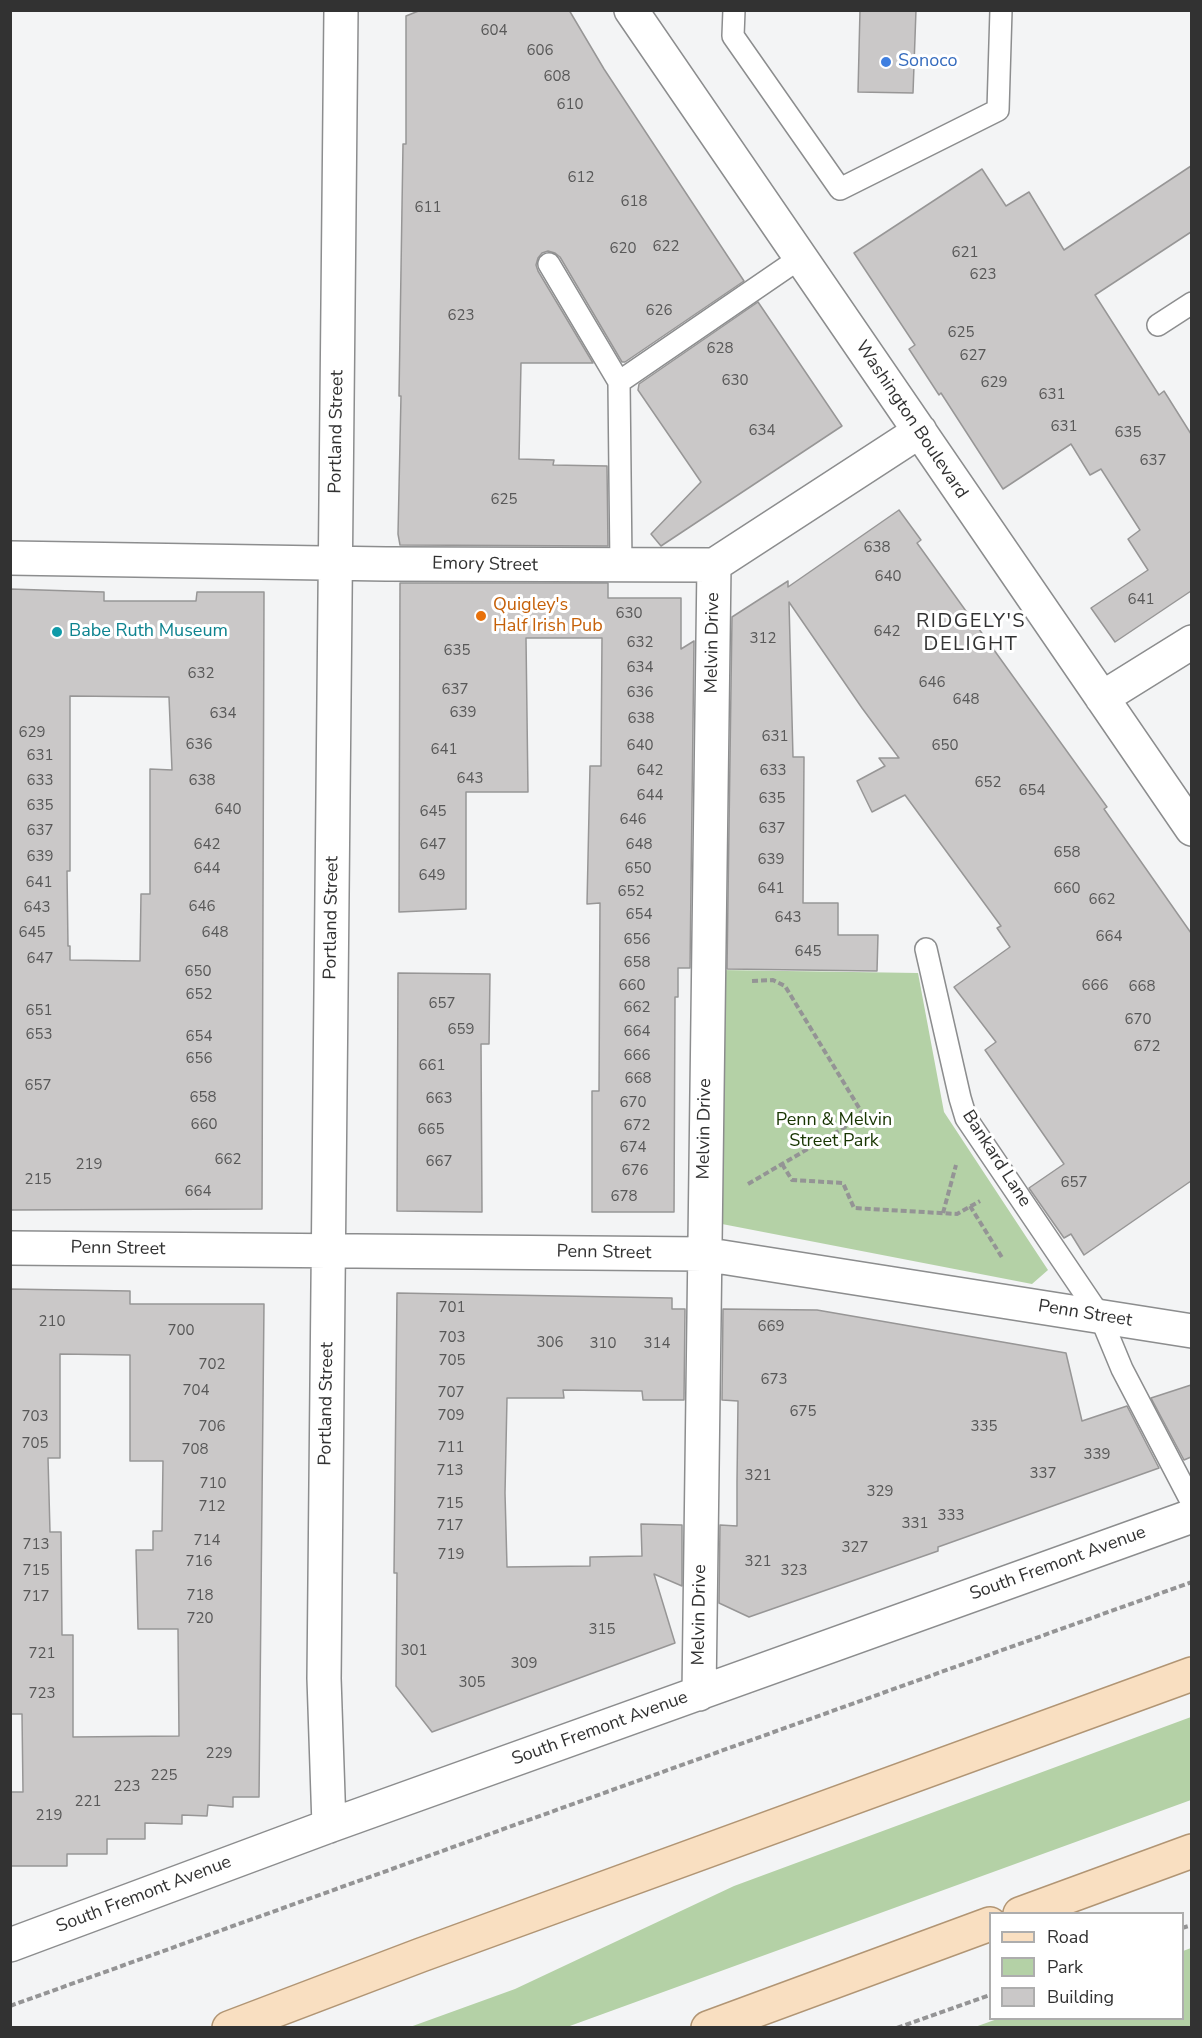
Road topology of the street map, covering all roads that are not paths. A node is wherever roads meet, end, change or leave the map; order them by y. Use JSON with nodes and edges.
{"nodes":[{"id":1,"x":341,"y":10,"type":"edge"},
{"id":2,"x":631,"y":10,"type":"edge"},
{"id":3,"x":735,"y":10,"type":"edge"},
{"id":4,"x":1001,"y":10,"type":"edge"},
{"id":5,"x":800,"y":258,"type":"junction"},
{"id":6,"x":549,"y":264,"type":"dead end"},
{"id":7,"x":1191,"y":303,"type":"edge"},
{"id":8,"x":1158,"y":325,"type":"dead end"},
{"id":9,"x":619,"y":382,"type":"junction"},
{"id":10,"x":920,"y":431,"type":"junction"},
{"id":11,"x":10,"y":558,"type":"edge"},
{"id":12,"x":336,"y":563,"type":"junction"},
{"id":13,"x":714,"y":565,"type":"junction"},
{"id":14,"x":621,"y":566,"type":"junction"},
{"id":15,"x":1191,"y":642,"type":"edge"},
{"id":16,"x":1102,"y":698,"type":"junction"},
{"id":17,"x":1191,"y":829,"type":"edge"},
{"id":18,"x":927,"y":949,"type":"dead end"},
{"id":19,"x":10,"y":1248,"type":"edge"},
{"id":20,"x":328,"y":1250,"type":"junction"},
{"id":21,"x":704,"y":1254,"type":"junction"},
{"id":22,"x":1100,"y":1316,"type":"junction"},
{"id":23,"x":1191,"y":1331,"type":"edge"},
{"id":24,"x":1191,"y":1503,"type":"edge"},
{"id":25,"x":1191,"y":1516,"type":"edge"},
{"id":26,"x":1191,"y":1674,"type":"edge"},
{"id":27,"x":699,"y":1694,"type":"junction"},
{"id":28,"x":329,"y":1826,"type":"junction"},
{"id":29,"x":1191,"y":1851,"type":"edge"},
{"id":30,"x":1025,"y":1912,"type":"edge"},
{"id":31,"x":989,"y":1924,"type":"edge"},
{"id":32,"x":10,"y":1945,"type":"edge"},
{"id":33,"x":230,"y":2028,"type":"edge"},
{"id":34,"x":708,"y":2028,"type":"edge"}],
"edges":[{"from":1,"to":12,"type":"street","name":"Portland Street"},
{"from":2,"to":5,"type":"street","name":"Washington Boulevard"},
{"from":3,"to":4,"type":"lane"},
{"from":5,"to":9,"type":"lane"},
{"from":5,"to":10,"type":"street","name":"Washington Boulevard"},
{"from":6,"to":9,"type":"lane"},
{"from":7,"to":8,"type":"lane"},
{"from":9,"to":14,"type":"lane"},
{"from":10,"to":13,"type":"street"},
{"from":10,"to":16,"type":"street","name":"Washington Boulevard"},
{"from":11,"to":12,"type":"street","name":"Emory Street"},
{"from":12,"to":14,"type":"street","name":"Emory Street"},
{"from":12,"to":20,"type":"street","name":"Portland Street"},
{"from":13,"to":14,"type":"street","name":"Emory Street"},
{"from":13,"to":21,"type":"street","name":"Melvin Drive"},
{"from":15,"to":16,"type":"street"},
{"from":16,"to":17,"type":"street","name":"Washington Boulevard"},
{"from":18,"to":22,"type":"lane","name":"Bankard Lane"},
{"from":19,"to":20,"type":"street","name":"Penn Street"},
{"from":20,"to":21,"type":"street","name":"Penn Street"},
{"from":20,"to":28,"type":"street","name":"Portland Street"},
{"from":21,"to":22,"type":"street","name":"Penn Street"},
{"from":21,"to":27,"type":"street","name":"Melvin Drive"},
{"from":22,"to":23,"type":"street","name":"Penn Street"},
{"from":22,"to":24,"type":"lane","name":"Bankard Lane"},
{"from":25,"to":27,"type":"street","name":"South Fremont Avenue"},
{"from":26,"to":33,"type":"main road"},
{"from":27,"to":28,"type":"street","name":"South Fremont Avenue"},
{"from":28,"to":32,"type":"street","name":"South Fremont Avenue"},
{"from":29,"to":30,"type":"main road"},
{"from":31,"to":34,"type":"main road"}]}
